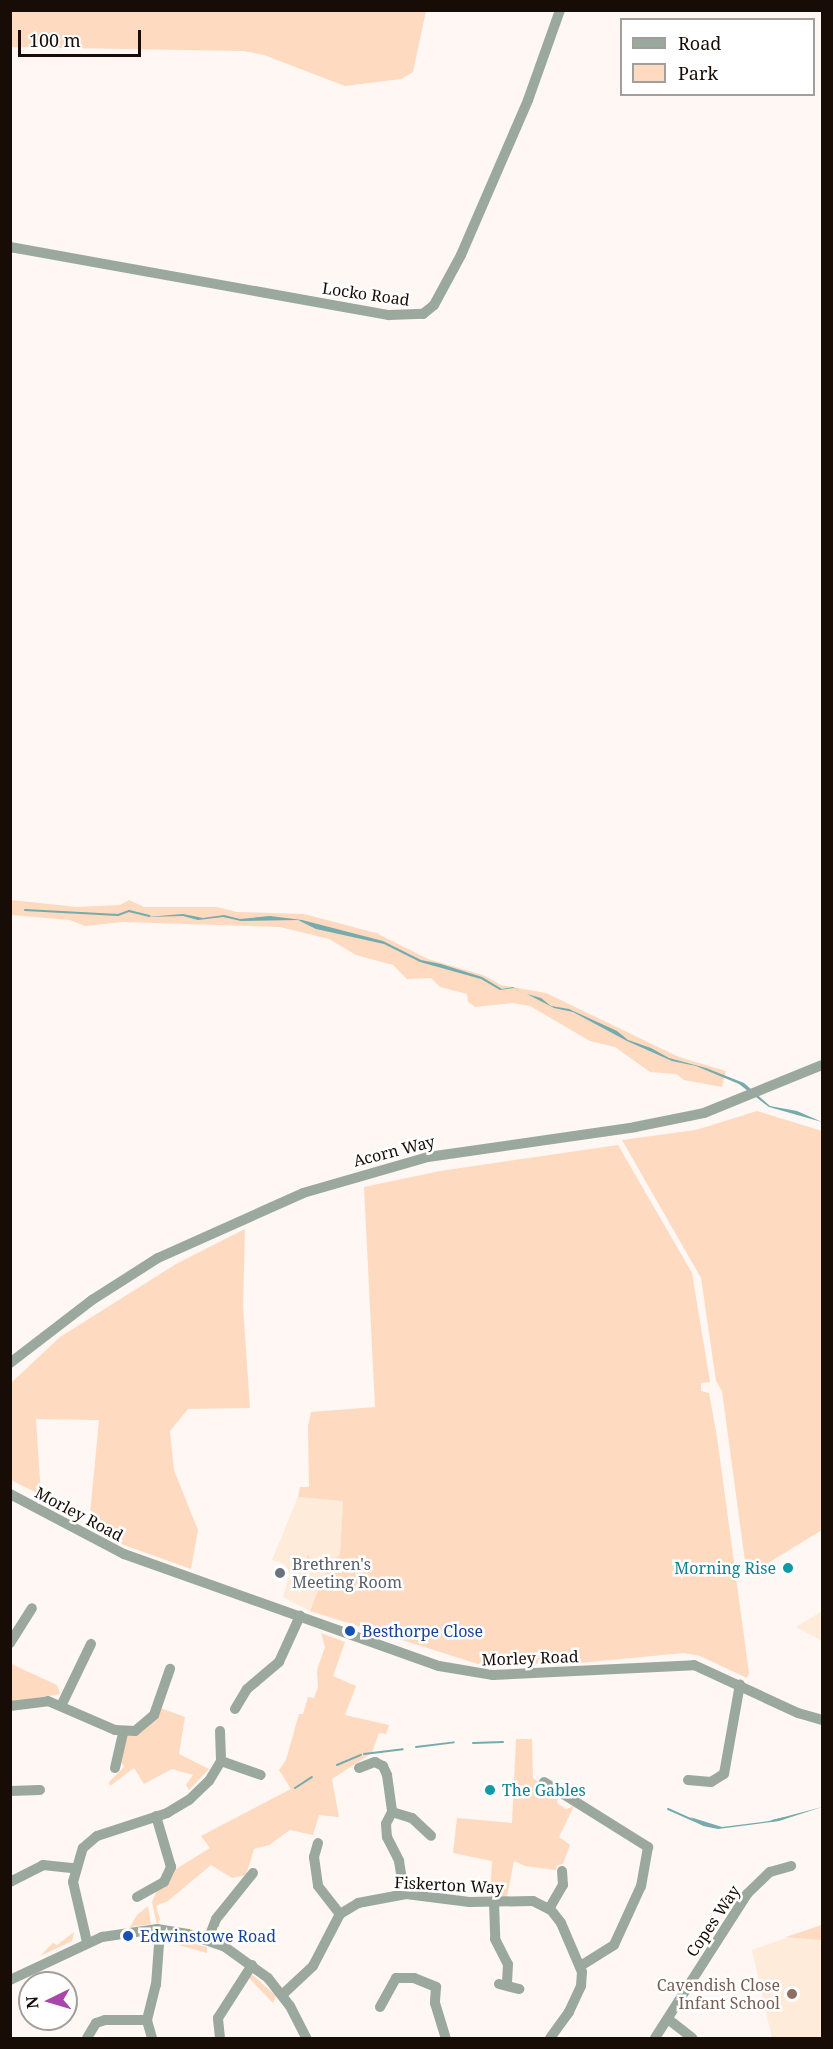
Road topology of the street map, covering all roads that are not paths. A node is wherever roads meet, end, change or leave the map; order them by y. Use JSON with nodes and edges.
{"nodes":[{"id":1,"x":560,"y":10,"type":"edge"},
{"id":2,"x":10,"y":247,"type":"edge"},
{"id":3,"x":822,"y":1065,"type":"edge"},
{"id":4,"x":10,"y":1363,"type":"edge"},
{"id":5,"x":10,"y":1494,"type":"edge"},
{"id":6,"x":32,"y":1608,"type":"dead end"},
{"id":7,"x":300,"y":1616,"type":"junction"},
{"id":8,"x":10,"y":1643,"type":"edge"},
{"id":9,"x":91,"y":1644,"type":"dead end"},
{"id":10,"x":170,"y":1670,"type":"dead end"},
{"id":11,"x":740,"y":1684,"type":"junction"},
{"id":12,"x":10,"y":1706,"type":"edge"},
{"id":13,"x":61,"y":1706,"type":"junction"},
{"id":14,"x":235,"y":1708,"type":"dead end"},
{"id":15,"x":822,"y":1720,"type":"edge"},
{"id":16,"x":220,"y":1731,"type":"dead end"},
{"id":17,"x":123,"y":1732,"type":"junction"},
{"id":18,"x":221,"y":1761,"type":"junction"},
{"id":19,"x":115,"y":1768,"type":"dead end"},
{"id":20,"x":359,"y":1768,"type":"dead end"},
{"id":21,"x":261,"y":1775,"type":"dead end"},
{"id":22,"x":688,"y":1780,"type":"dead end"},
{"id":23,"x":544,"y":1782,"type":"dead end"},
{"id":24,"x":40,"y":1790,"type":"dead end"},
{"id":25,"x":10,"y":1791,"type":"edge"},
{"id":26,"x":392,"y":1812,"type":"junction"},
{"id":27,"x":156,"y":1816,"type":"junction"},
{"id":28,"x":431,"y":1836,"type":"dead end"},
{"id":29,"x":318,"y":1843,"type":"dead end"},
{"id":30,"x":791,"y":1866,"type":"dead end"},
{"id":31,"x":74,"y":1868,"type":"junction"},
{"id":32,"x":562,"y":1871,"type":"dead end"},
{"id":33,"x":253,"y":1873,"type":"dead end"},
{"id":34,"x":10,"y":1882,"type":"edge"},
{"id":35,"x":404,"y":1894,"type":"junction"},
{"id":36,"x":137,"y":1897,"type":"dead end"},
{"id":37,"x":494,"y":1902,"type":"junction"},
{"id":38,"x":549,"y":1910,"type":"junction"},
{"id":39,"x":340,"y":1914,"type":"junction"},
{"id":40,"x":160,"y":1930,"type":"junction"},
{"id":41,"x":208,"y":1940,"type":"junction"},
{"id":42,"x":87,"y":1942,"type":"junction"},
{"id":43,"x":252,"y":1965,"type":"junction"},
{"id":44,"x":580,"y":1965,"type":"junction"},
{"id":45,"x":10,"y":1980,"type":"edge"},
{"id":46,"x":519,"y":1989,"type":"dead end"},
{"id":47,"x":282,"y":1995,"type":"junction"},
{"id":48,"x":380,"y":2007,"type":"dead end"},
{"id":49,"x":668,"y":2019,"type":"junction"},
{"id":50,"x":147,"y":2020,"type":"junction"},
{"id":51,"x":87,"y":2038,"type":"edge"},
{"id":52,"x":152,"y":2038,"type":"edge"},
{"id":53,"x":220,"y":2038,"type":"edge"},
{"id":54,"x":306,"y":2038,"type":"edge"},
{"id":55,"x":446,"y":2038,"type":"edge"},
{"id":56,"x":550,"y":2038,"type":"edge"},
{"id":57,"x":655,"y":2038,"type":"edge"},
{"id":58,"x":692,"y":2038,"type":"edge"}],
"edges":[{"from":1,"to":2,"type":"street","name":"Locko Road"},
{"from":3,"to":4,"type":"street","name":"Acorn Way"},
{"from":5,"to":7,"type":"street","name":"Morley Road"},
{"from":6,"to":8,"type":"street"},
{"from":7,"to":11,"type":"street","name":"Morley Road"},
{"from":7,"to":14,"type":"street"},
{"from":9,"to":13,"type":"street"},
{"from":10,"to":17,"type":"street"},
{"from":11,"to":15,"type":"street","name":"Morley Road"},
{"from":11,"to":22,"type":"street"},
{"from":12,"to":13,"type":"street"},
{"from":13,"to":17,"type":"street"},
{"from":16,"to":18,"type":"street"},
{"from":17,"to":19,"type":"street"},
{"from":18,"to":21,"type":"street"},
{"from":18,"to":27,"type":"street"},
{"from":20,"to":26,"type":"street"},
{"from":23,"to":44,"type":"street"},
{"from":24,"to":25,"type":"street"},
{"from":26,"to":28,"type":"street"},
{"from":26,"to":35,"type":"street"},
{"from":27,"to":31,"type":"street"},
{"from":27,"to":36,"type":"street"},
{"from":29,"to":39,"type":"street"},
{"from":30,"to":49,"type":"street","name":"Copes Way"},
{"from":31,"to":34,"type":"street"},
{"from":31,"to":42,"type":"street"},
{"from":32,"to":38,"type":"street"},
{"from":33,"to":41,"type":"street"},
{"from":35,"to":37,"type":"street","name":"Fiskerton Way"},
{"from":35,"to":39,"type":"street","name":"Fiskerton Way"},
{"from":37,"to":38,"type":"street","name":"Fiskerton Way"},
{"from":37,"to":46,"type":"street"},
{"from":38,"to":44,"type":"street"},
{"from":39,"to":47,"type":"street"},
{"from":40,"to":41,"type":"street"},
{"from":40,"to":42,"type":"street"},
{"from":40,"to":50,"type":"street"},
{"from":41,"to":43,"type":"street"},
{"from":42,"to":45,"type":"street"},
{"from":43,"to":47,"type":"street"},
{"from":43,"to":53,"type":"street"},
{"from":44,"to":56,"type":"street"},
{"from":47,"to":54,"type":"street"},
{"from":48,"to":55,"type":"street"},
{"from":49,"to":57,"type":"street","name":"Copes Way"},
{"from":49,"to":58,"type":"street"},
{"from":50,"to":51,"type":"street"},
{"from":50,"to":52,"type":"street"}]}
